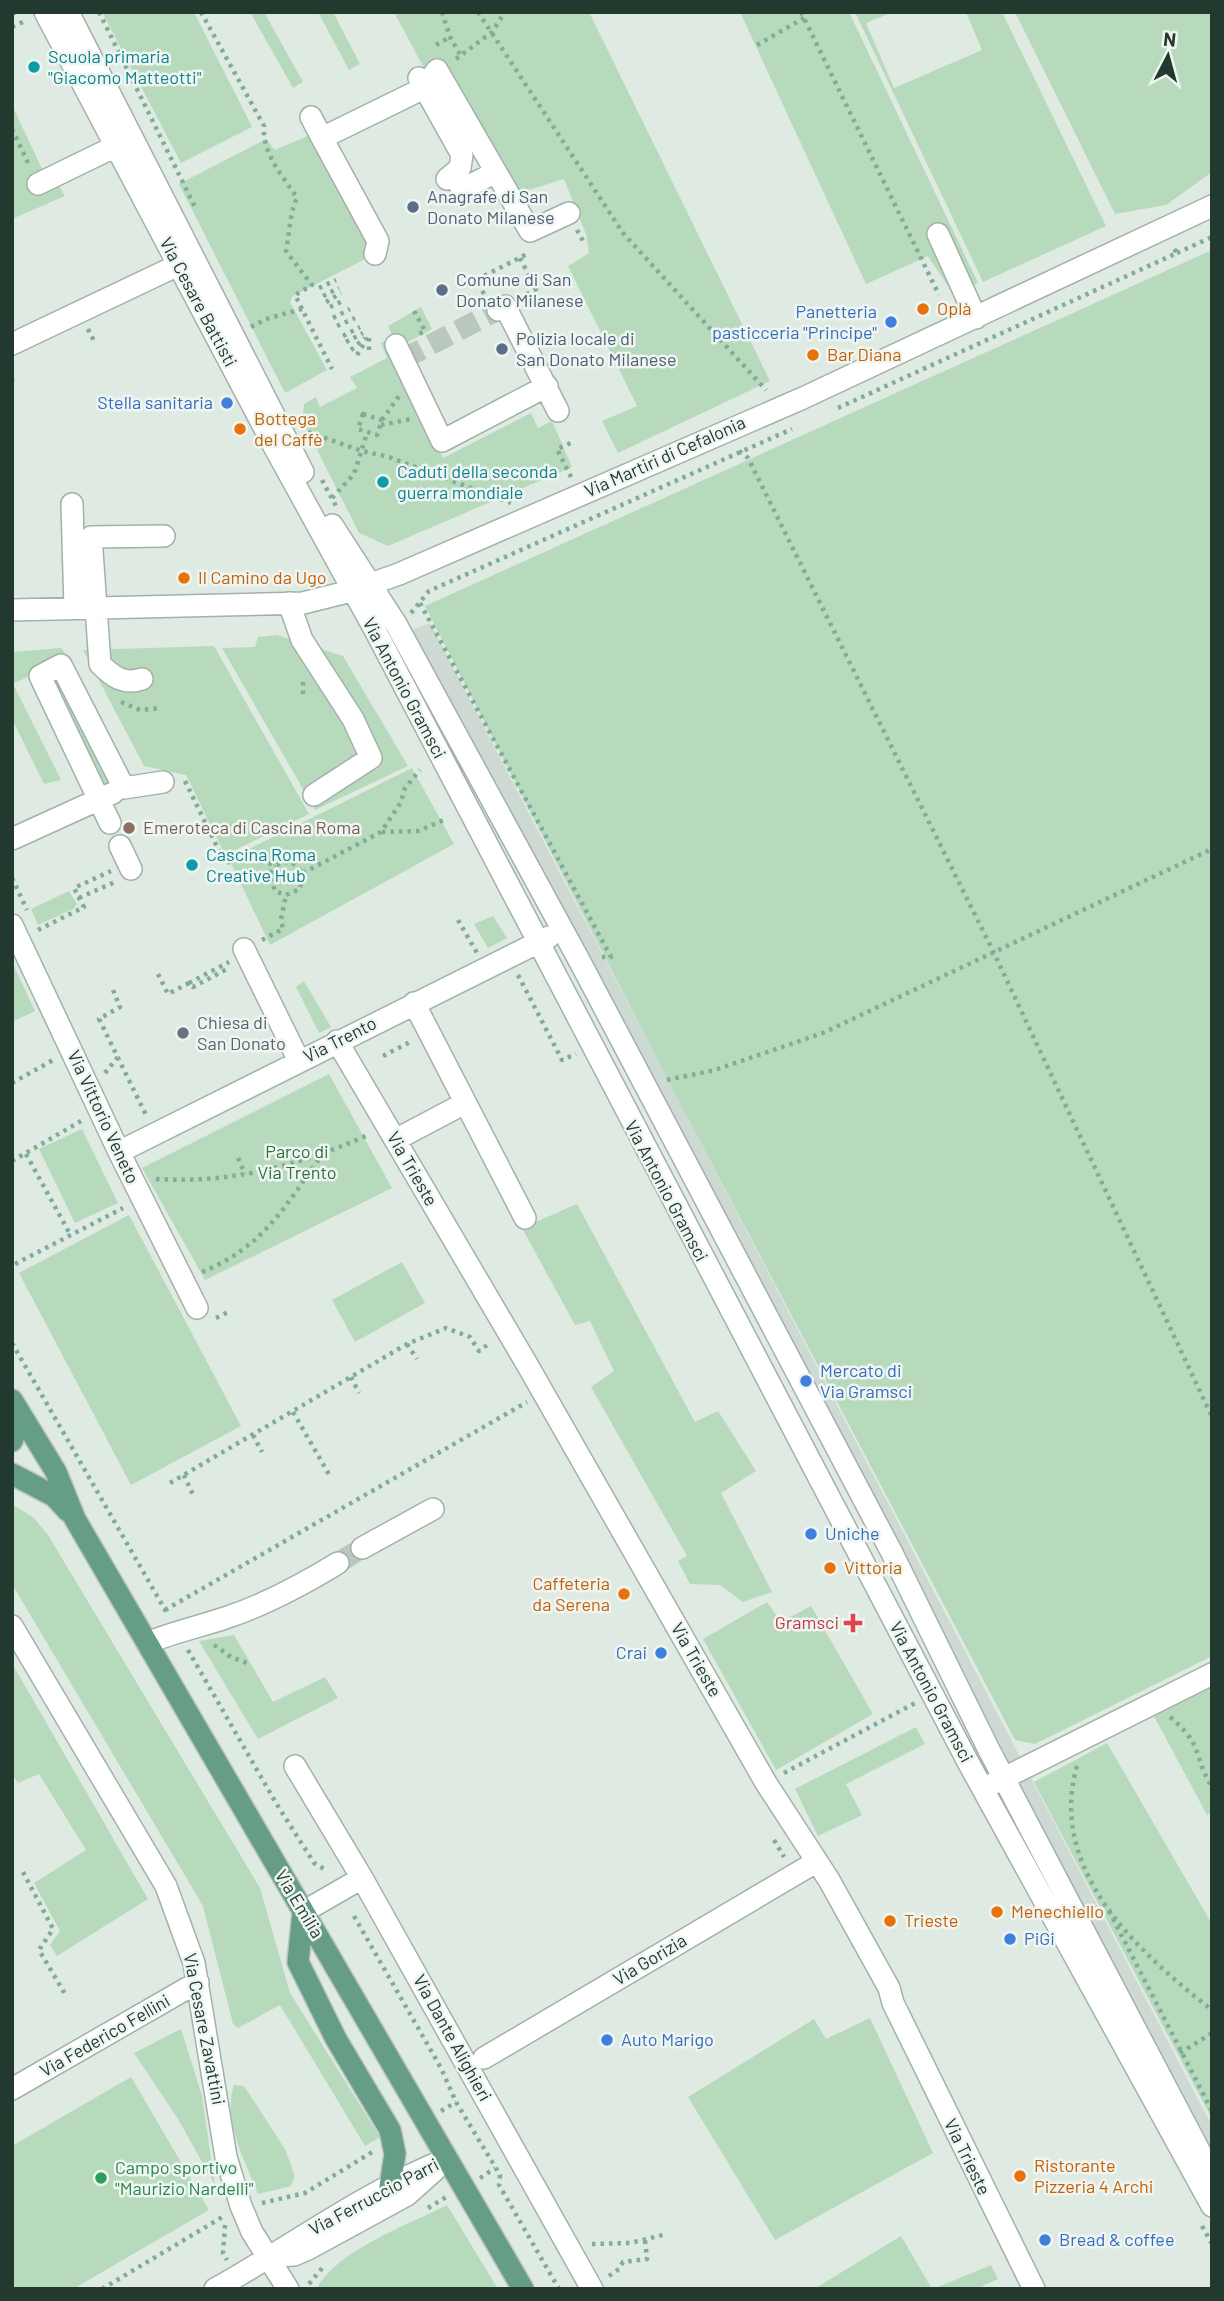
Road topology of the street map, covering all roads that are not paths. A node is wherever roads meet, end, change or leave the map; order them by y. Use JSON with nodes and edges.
{"nodes":[{"id":1,"x":46,"y":12,"type":"edge"},
{"id":2,"x":68,"y":12,"type":"edge"},
{"id":3,"x":420,"y":80,"type":"junction"},
{"id":4,"x":311,"y":117,"type":"dead end"},
{"id":5,"x":322,"y":138,"type":"junction"},
{"id":6,"x":116,"y":146,"type":"junction"},
{"id":7,"x":496,"y":172,"type":"junction"},
{"id":8,"x":38,"y":184,"type":"dead end"},
{"id":9,"x":1211,"y":210,"type":"edge"},
{"id":10,"x":569,"y":213,"type":"dead end"},
{"id":11,"x":938,"y":234,"type":"dead end"},
{"id":12,"x":375,"y":254,"type":"dead end"},
{"id":13,"x":186,"y":261,"type":"junction"},
{"id":14,"x":493,"y":306,"type":"road end"},
{"id":15,"x":976,"y":318,"type":"junction"},
{"id":16,"x":12,"y":344,"type":"edge"},
{"id":17,"x":396,"y":345,"type":"dead end"},
{"id":18,"x":547,"y":386,"type":"junction"},
{"id":19,"x":558,"y":411,"type":"dead end"},
{"id":20,"x":72,"y":504,"type":"dead end"},
{"id":21,"x":164,"y":536,"type":"dead end"},
{"id":22,"x":372,"y":583,"type":"junction"},
{"id":23,"x":351,"y":591,"type":"junction"},
{"id":24,"x":289,"y":603,"type":"junction"},
{"id":25,"x":85,"y":608,"type":"junction"},
{"id":26,"x":12,"y":610,"type":"edge"},
{"id":27,"x":142,"y":679,"type":"dead end"},
{"id":28,"x":163,"y":782,"type":"road end"},
{"id":29,"x":124,"y":788,"type":"junction"},
{"id":30,"x":314,"y":794,"type":"dead end"},
{"id":31,"x":100,"y":798,"type":"junction"},
{"id":32,"x":110,"y":823,"type":"dead end"},
{"id":33,"x":12,"y":839,"type":"edge"},
{"id":34,"x":120,"y":846,"type":"dead end"},
{"id":35,"x":124,"y":872,"type":"road end"},
{"id":36,"x":21,"y":919,"type":"edge"},
{"id":37,"x":563,"y":932,"type":"junction"},
{"id":38,"x":538,"y":942,"type":"junction"},
{"id":39,"x":245,"y":951,"type":"road end"},
{"id":40,"x":414,"y":1003,"type":"junction"},
{"id":41,"x":337,"y":1041,"type":"junction"},
{"id":42,"x":299,"y":1061,"type":"junction"},
{"id":43,"x":465,"y":1103,"type":"junction"},
{"id":44,"x":387,"y":1135,"type":"junction"},
{"id":45,"x":119,"y":1152,"type":"junction"},
{"id":46,"x":525,"y":1218,"type":"dead end"},
{"id":47,"x":197,"y":1308,"type":"dead end"},
{"id":48,"x":12,"y":1400,"type":"edge"},
{"id":49,"x":813,"y":1403,"type":"junction"},
{"id":50,"x":786,"y":1417,"type":"junction"},
{"id":51,"x":12,"y":1441,"type":"edge"},
{"id":52,"x":12,"y":1474,"type":"edge"},
{"id":53,"x":433,"y":1509,"type":"dead end"},
{"id":54,"x":75,"y":1519,"type":"junction"},
{"id":55,"x":362,"y":1548,"type":"tunnel mouth"},
{"id":56,"x":338,"y":1563,"type":"tunnel mouth"},
{"id":57,"x":12,"y":1626,"type":"edge"},
{"id":58,"x":147,"y":1643,"type":"junction"},
{"id":59,"x":1212,"y":1674,"type":"edge"},
{"id":60,"x":295,"y":1766,"type":"dead end"},
{"id":61,"x":1006,"y":1777,"type":"junction"},
{"id":62,"x":983,"y":1789,"type":"junction"},
{"id":63,"x":816,"y":1862,"type":"junction"},
{"id":64,"x":362,"y":1878,"type":"junction"},
{"id":65,"x":303,"y":1912,"type":"junction"},
{"id":66,"x":198,"y":1982,"type":"junction"},
{"id":67,"x":453,"y":2039,"type":"junction"},
{"id":68,"x":484,"y":2058,"type":"junction"},
{"id":69,"x":12,"y":2089,"type":"edge"},
{"id":70,"x":481,"y":2089,"type":"junction"},
{"id":71,"x":447,"y":2159,"type":"junction"},
{"id":72,"x":1212,"y":2175,"type":"edge"},
{"id":73,"x":390,"y":2186,"type":"junction"},
{"id":74,"x":1212,"y":2206,"type":"edge"},
{"id":75,"x":269,"y":2257,"type":"junction"},
{"id":76,"x":215,"y":2289,"type":"edge"},
{"id":77,"x":288,"y":2289,"type":"edge"},
{"id":78,"x":523,"y":2289,"type":"edge"},
{"id":79,"x":592,"y":2289,"type":"edge"},
{"id":80,"x":1034,"y":2289,"type":"edge"}],
"edges":[{"from":1,"to":6,"type":"street","name":"Via Cesare Battisti"},
{"from":2,"to":13,"type":"street","name":"Via Cesare Battisti"},
{"from":3,"to":5,"type":"street"},
{"from":3,"to":7,"type":"street"},
{"from":3,"to":7,"type":"street"},
{"from":4,"to":5,"type":"street"},
{"from":5,"to":12,"type":"street"},
{"from":6,"to":8,"type":"street"},
{"from":6,"to":13,"type":"street","name":"Via Cesare Battisti"},
{"from":7,"to":10,"type":"street"},
{"from":9,"to":15,"type":"street","name":"Via Martiri di Cefalonia"},
{"from":11,"to":15,"type":"street"},
{"from":13,"to":16,"type":"street"},
{"from":13,"to":22,"type":"street","name":"Via Cesare Battisti"},
{"from":13,"to":23,"type":"street","name":"Via Cesare Battisti"},
{"from":14,"to":18,"type":"street"},
{"from":15,"to":22,"type":"street","name":"Via Martiri di Cefalonia"},
{"from":17,"to":18,"type":"street"},
{"from":18,"to":19,"type":"street"},
{"from":20,"to":25,"type":"street"},
{"from":21,"to":25,"type":"street"},
{"from":22,"to":23,"type":"street","name":"Via Martiri di Cefalonia"},
{"from":22,"to":37,"type":"street","name":"Via Antonio Gramsci"},
{"from":23,"to":24,"type":"street","name":"Via Martiri di Cefalonia"},
{"from":23,"to":38,"type":"street","name":"Via Antonio Gramsci"},
{"from":24,"to":25,"type":"street","name":"Via Martiri di Cefalonia"},
{"from":24,"to":30,"type":"street"},
{"from":25,"to":26,"type":"street","name":"Via Martiri di Cefalonia"},
{"from":25,"to":27,"type":"street"},
{"from":28,"to":29,"type":"street"},
{"from":29,"to":31,"type":"street"},
{"from":29,"to":31,"type":"street"},
{"from":31,"to":32,"type":"street"},
{"from":31,"to":33,"type":"street"},
{"from":34,"to":35,"type":"street"},
{"from":36,"to":45,"type":"street","name":"Via Vittorio Veneto"},
{"from":37,"to":38,"type":"street","name":"Via Trento"},
{"from":37,"to":49,"type":"street","name":"Via Antonio Gramsci"},
{"from":38,"to":40,"type":"street","name":"Via Trento"},
{"from":38,"to":50,"type":"street","name":"Via Antonio Gramsci"},
{"from":39,"to":42,"type":"street"},
{"from":40,"to":41,"type":"street","name":"Via Trento"},
{"from":40,"to":43,"type":"street"},
{"from":41,"to":42,"type":"street","name":"Via Trento"},
{"from":41,"to":44,"type":"street","name":"Via Trieste"},
{"from":42,"to":45,"type":"street","name":"Via Trento"},
{"from":43,"to":44,"type":"street"},
{"from":43,"to":46,"type":"street"},
{"from":44,"to":63,"type":"street","name":"Via Trieste"},
{"from":45,"to":47,"type":"street","name":"Via Vittorio Veneto"},
{"from":48,"to":51,"type":"main road","name":"Via Emilia"},
{"from":48,"to":54,"type":"main road","name":"Via Emilia"},
{"from":49,"to":50,"type":"street"},
{"from":49,"to":61,"type":"street","name":"Via Antonio Gramsci"},
{"from":50,"to":62,"type":"street","name":"Via Antonio Gramsci"},
{"from":52,"to":54,"type":"main road","name":"Via Emilia"},
{"from":53,"to":55,"type":"street"},
{"from":54,"to":58,"type":"main road","name":"Via Emilia"},
{"from":56,"to":58,"type":"street"},
{"from":57,"to":66,"type":"street","name":"Via Cesare Zavattini"},
{"from":58,"to":65,"type":"main road","name":"Via Emilia"},
{"from":59,"to":61,"type":"street"},
{"from":60,"to":64,"type":"street","name":"Via Dante Alighieri"},
{"from":61,"to":62,"type":"street"},
{"from":61,"to":72,"type":"street","name":"Via Antonio Gramsci"},
{"from":62,"to":74,"type":"street","name":"Via Antonio Gramsci"},
{"from":63,"to":68,"type":"street","name":"Via Gorizia"},
{"from":63,"to":80,"type":"street","name":"Via Trieste"},
{"from":64,"to":65,"type":"street"},
{"from":64,"to":67,"type":"street","name":"Via Dante Alighieri"},
{"from":65,"to":71,"type":"main road","name":"Via Emilia"},
{"from":65,"to":73,"type":"main road"},
{"from":66,"to":69,"type":"street","name":"Via Federico Fellini"},
{"from":66,"to":75,"type":"street","name":"Via Cesare Zavattini"},
{"from":67,"to":68,"type":"street"},
{"from":67,"to":70,"type":"street","name":"Via Dante Alighieri"},
{"from":68,"to":70,"type":"street"},
{"from":70,"to":79,"type":"street","name":"Via Dante Alighieri"},
{"from":71,"to":73,"type":"street","name":"Via Ferruccio Parri"},
{"from":71,"to":75,"type":"street","name":"Via Ferruccio Parri"},
{"from":71,"to":78,"type":"main road","name":"Via Emilia"},
{"from":73,"to":75,"type":"street","name":"Via Ferruccio Parri"},
{"from":75,"to":76,"type":"street","name":"Via Ferruccio Parri"},
{"from":75,"to":77,"type":"street","name":"Via Cesare Zavattini"}]}
